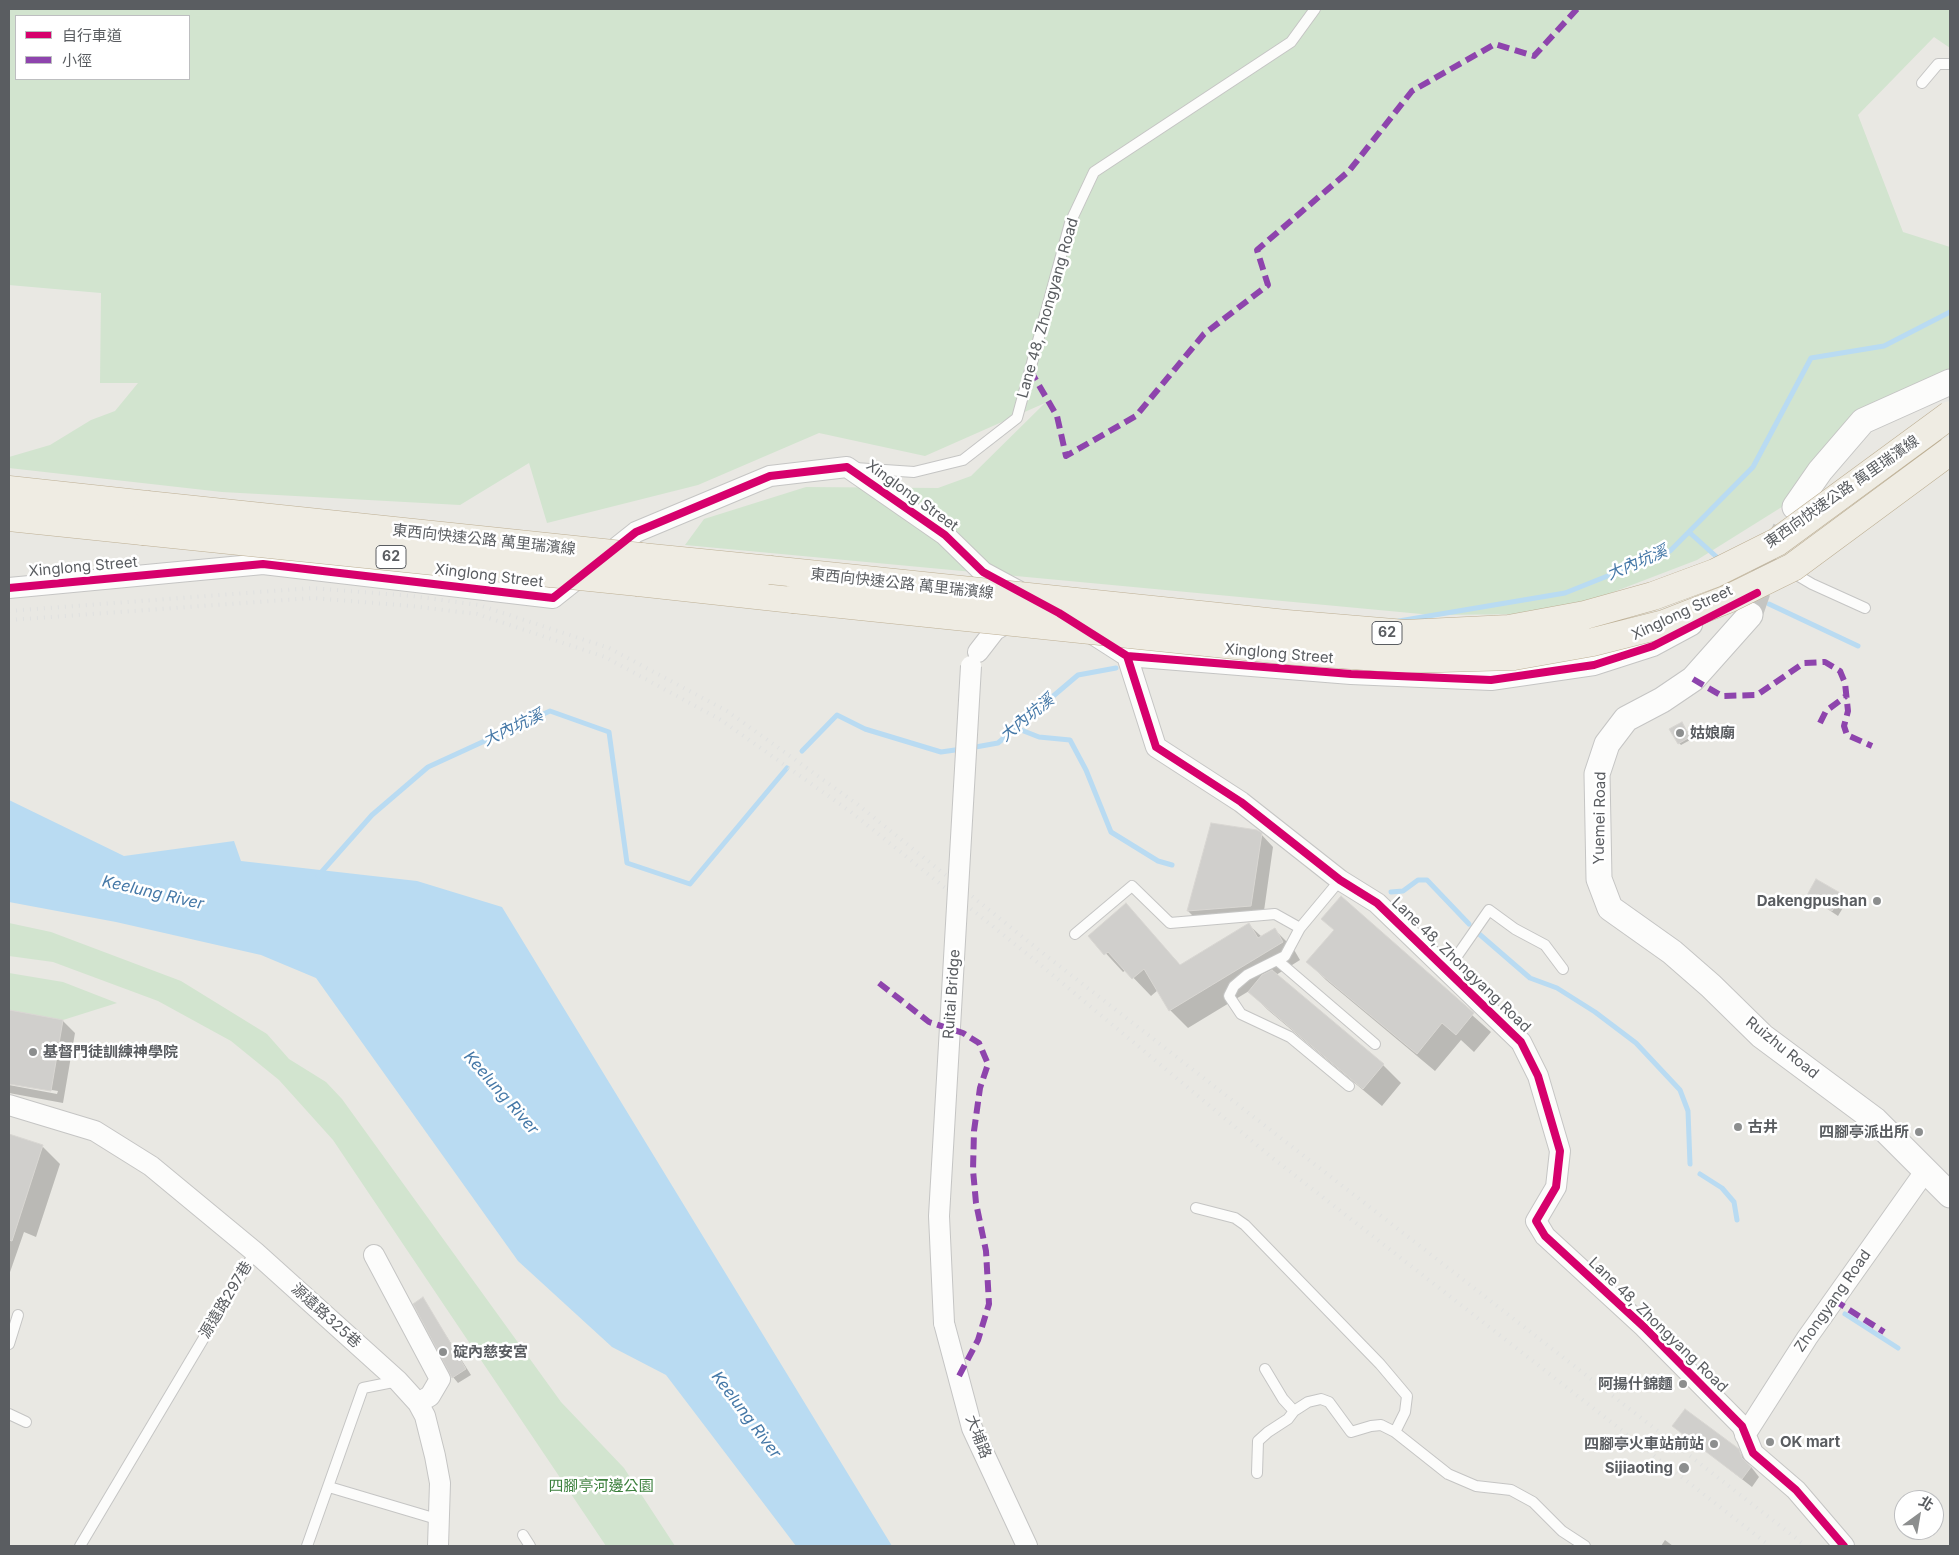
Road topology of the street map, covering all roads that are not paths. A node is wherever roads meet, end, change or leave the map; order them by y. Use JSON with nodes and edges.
{"nodes":[{"id":1,"x":1315,"y":9,"type":"edge"},
{"id":2,"x":1950,"y":64,"type":"edge"},
{"id":3,"x":1922,"y":83,"type":"dead end"},
{"id":4,"x":1950,"y":382,"type":"edge"},
{"id":5,"x":1950,"y":415,"type":"edge"},
{"id":6,"x":1950,"y":451,"type":"edge"},
{"id":7,"x":847,"y":467,"type":"junction"},
{"id":8,"x":9,"y":490,"type":"edge"},
{"id":9,"x":1795,"y":507,"type":"tunnel mouth"},
{"id":10,"x":9,"y":517,"type":"edge"},
{"id":11,"x":145,"y":518,"type":"junction"},
{"id":12,"x":640,"y":570,"type":"junction"},
{"id":13,"x":983,"y":572,"type":"junction"},
{"id":14,"x":9,"y":588,"type":"edge"},
{"id":15,"x":1757,"y":595,"type":"junction"},
{"id":16,"x":1865,"y":608,"type":"dead end"},
{"id":17,"x":1059,"y":613,"type":"junction"},
{"id":18,"x":1127,"y":656,"type":"junction"},
{"id":19,"x":975,"y":659,"type":"junction"},
{"id":20,"x":1599,"y":879,"type":"joint"},
{"id":21,"x":1340,"y":880,"type":"junction"},
{"id":22,"x":1300,"y":928,"type":"junction"},
{"id":23,"x":1075,"y":934,"type":"dead end"},
{"id":24,"x":1277,"y":960,"type":"junction"},
{"id":25,"x":1448,"y":968,"type":"junction"},
{"id":26,"x":1562,"y":970,"type":"dead end"},
{"id":27,"x":1375,"y":1044,"type":"dead end"},
{"id":28,"x":1349,"y":1086,"type":"dead end"},
{"id":29,"x":9,"y":1105,"type":"edge"},
{"id":30,"x":1926,"y":1170,"type":"junction"},
{"id":31,"x":1950,"y":1195,"type":"edge"},
{"id":32,"x":1196,"y":1208,"type":"dead end"},
{"id":33,"x":255,"y":1252,"type":"junction"},
{"id":34,"x":374,"y":1255,"type":"dead end"},
{"id":35,"x":18,"y":1315,"type":"dead end"},
{"id":36,"x":944,"y":1323,"type":"joint"},
{"id":37,"x":9,"y":1344,"type":"edge"},
{"id":38,"x":1265,"y":1369,"type":"dead end"},
{"id":39,"x":398,"y":1381,"type":"junction"},
{"id":40,"x":418,"y":1404,"type":"junction"},
{"id":41,"x":1294,"y":1411,"type":"junction"},
{"id":42,"x":9,"y":1414,"type":"edge"},
{"id":43,"x":26,"y":1422,"type":"dead end"},
{"id":44,"x":1395,"y":1432,"type":"junction"},
{"id":45,"x":1745,"y":1435,"type":"junction"},
{"id":46,"x":1257,"y":1473,"type":"dead end"},
{"id":47,"x":328,"y":1487,"type":"junction"},
{"id":48,"x":440,"y":1520,"type":"junction"},
{"id":49,"x":523,"y":1535,"type":"dead end"},
{"id":50,"x":80,"y":1546,"type":"edge"},
{"id":51,"x":307,"y":1546,"type":"edge"},
{"id":52,"x":438,"y":1546,"type":"edge"},
{"id":53,"x":530,"y":1546,"type":"edge"},
{"id":54,"x":1027,"y":1546,"type":"edge"},
{"id":55,"x":1585,"y":1546,"type":"edge"},
{"id":56,"x":1844,"y":1546,"type":"edge"}],
"edges":[{"from":1,"to":7,"type":"lane","name":"Lane 48, Zhongyang Road"},
{"from":2,"to":3,"type":"lane"},
{"from":4,"to":9,"type":"street"},
{"from":5,"to":12,"type":"highway","name":"東西向快速公路 萬里瑞濱線","number":"62","bridge":true},
{"from":6,"to":12,"type":"highway","name":"東西向快速公路 萬里瑞濱線","number":"62","bridge":true},
{"from":7,"to":13,"type":"street","name":"Xinglong Street"},
{"from":7,"to":14,"type":"street","name":"Xinglong Street"},
{"from":8,"to":11,"type":"highway","name":"東西向快速公路 萬里瑞濱線","number":"62"},
{"from":10,"to":11,"type":"highway","name":"東西向快速公路 萬里瑞濱線","number":"62"},
{"from":11,"to":12,"type":"highway","name":"東西向快速公路 萬里瑞濱線","number":"62","bridge":true},
{"from":13,"to":17,"type":"street","name":"Xinglong Street"},
{"from":13,"to":19,"type":"street"},
{"from":15,"to":16,"type":"lane"},
{"from":15,"to":18,"type":"street","name":"Xinglong Street"},
{"from":15,"to":20,"type":"street","name":"Yuemei Road"},
{"from":17,"to":18,"type":"street","name":"Xinglong Street"},
{"from":17,"to":19,"type":"street"},
{"from":18,"to":21,"type":"street","name":"Lane 48, Zhongyang Road"},
{"from":19,"to":36,"type":"street","name":"Ruitai Bridge","bridge":true},
{"from":20,"to":30,"type":"street","name":"Ruizhu Road"},
{"from":21,"to":22,"type":"lane"},
{"from":21,"to":25,"type":"street","name":"Lane 48, Zhongyang Road"},
{"from":22,"to":23,"type":"lane"},
{"from":22,"to":24,"type":"lane"},
{"from":24,"to":27,"type":"lane"},
{"from":24,"to":28,"type":"lane"},
{"from":25,"to":26,"type":"lane"},
{"from":25,"to":45,"type":"street","name":"Lane 48, Zhongyang Road"},
{"from":29,"to":33,"type":"street","name":"源遠路297巷"},
{"from":30,"to":31,"type":"street","name":"Ruizhu Road"},
{"from":30,"to":45,"type":"street","name":"Zhongyang Road"},
{"from":32,"to":44,"type":"lane"},
{"from":33,"to":39,"type":"street","name":"源遠路325巷"},
{"from":33,"to":50,"type":"lane","name":"源遠路297巷"},
{"from":34,"to":40,"type":"street"},
{"from":35,"to":37,"type":"lane"},
{"from":36,"to":54,"type":"street","name":"大埔路"},
{"from":38,"to":41,"type":"lane"},
{"from":39,"to":40,"type":"street","name":"源遠路325巷"},
{"from":39,"to":47,"type":"lane"},
{"from":40,"to":48,"type":"street","name":"源遠路325巷"},
{"from":41,"to":44,"type":"lane"},
{"from":41,"to":46,"type":"lane"},
{"from":42,"to":43,"type":"lane"},
{"from":44,"to":55,"type":"lane"},
{"from":45,"to":56,"type":"street"},
{"from":47,"to":48,"type":"lane"},
{"from":47,"to":51,"type":"lane"},
{"from":48,"to":52,"type":"street","name":"源遠路325巷"},
{"from":49,"to":53,"type":"lane"}]}
